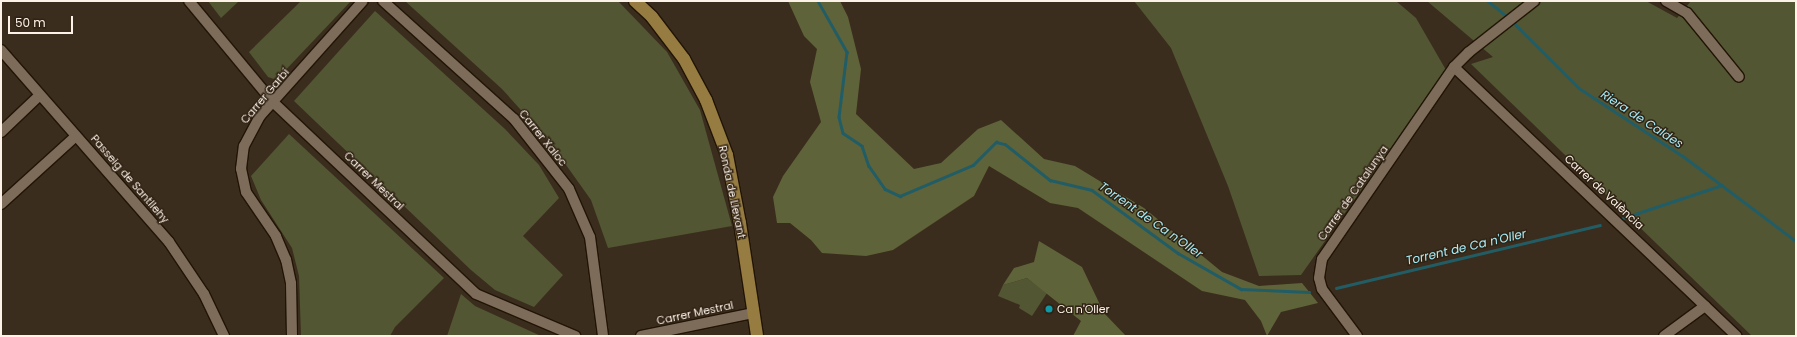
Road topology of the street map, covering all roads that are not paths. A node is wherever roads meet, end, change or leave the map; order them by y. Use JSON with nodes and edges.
{"nodes":[{"id":1,"x":189,"y":1,"type":"edge"},
{"id":2,"x":363,"y":1,"type":"edge"},
{"id":3,"x":384,"y":1,"type":"edge"},
{"id":4,"x":635,"y":1,"type":"edge"},
{"id":5,"x":1534,"y":1,"type":"edge"},
{"id":6,"x":1666,"y":1,"type":"edge"},
{"id":7,"x":1,"y":50,"type":"edge"},
{"id":8,"x":1454,"y":67,"type":"junction"},
{"id":9,"x":1739,"y":78,"type":"dead end"},
{"id":10,"x":39,"y":96,"type":"junction"},
{"id":11,"x":273,"y":102,"type":"junction"},
{"id":12,"x":1,"y":132,"type":"edge"},
{"id":13,"x":76,"y":136,"type":"junction"},
{"id":14,"x":1,"y":204,"type":"edge"},
{"id":15,"x":1705,"y":306,"type":"junction"},
{"id":16,"x":753,"y":313,"type":"junction"},
{"id":17,"x":224,"y":336,"type":"edge"},
{"id":18,"x":292,"y":336,"type":"edge"},
{"id":19,"x":575,"y":336,"type":"edge"},
{"id":20,"x":603,"y":336,"type":"edge"},
{"id":21,"x":641,"y":336,"type":"edge"},
{"id":22,"x":757,"y":336,"type":"edge"},
{"id":23,"x":1356,"y":336,"type":"edge"},
{"id":24,"x":1664,"y":336,"type":"edge"},
{"id":25,"x":1736,"y":336,"type":"edge"}],
"edges":[{"from":1,"to":11,"type":"street","name":"Carrer Mestral"},
{"from":2,"to":11,"type":"street","name":"Carrer Garbí"},
{"from":3,"to":20,"type":"street","name":"Carrer Xaloc"},
{"from":4,"to":16,"type":"main road","name":"Ronda de Llevant"},
{"from":5,"to":8,"type":"street","name":"Carrer de Catalunya"},
{"from":6,"to":9,"type":"street"},
{"from":7,"to":10,"type":"street","name":"Passeig de Santllehy"},
{"from":8,"to":15,"type":"street","name":"Carrer de València"},
{"from":8,"to":23,"type":"street","name":"Carrer de Catalunya"},
{"from":10,"to":12,"type":"street"},
{"from":10,"to":13,"type":"street","name":"Passeig de Santllehy"},
{"from":11,"to":18,"type":"street","name":"Carrer Garbí"},
{"from":11,"to":19,"type":"street","name":"Carrer Mestral"},
{"from":13,"to":14,"type":"street"},
{"from":13,"to":17,"type":"street","name":"Passeig de Santllehy"},
{"from":15,"to":24,"type":"street"},
{"from":15,"to":25,"type":"street","name":"Carrer de València"},
{"from":16,"to":21,"type":"street","name":"Carrer Mestral"},
{"from":16,"to":22,"type":"main road","name":"Ronda de Llevant"}]}
